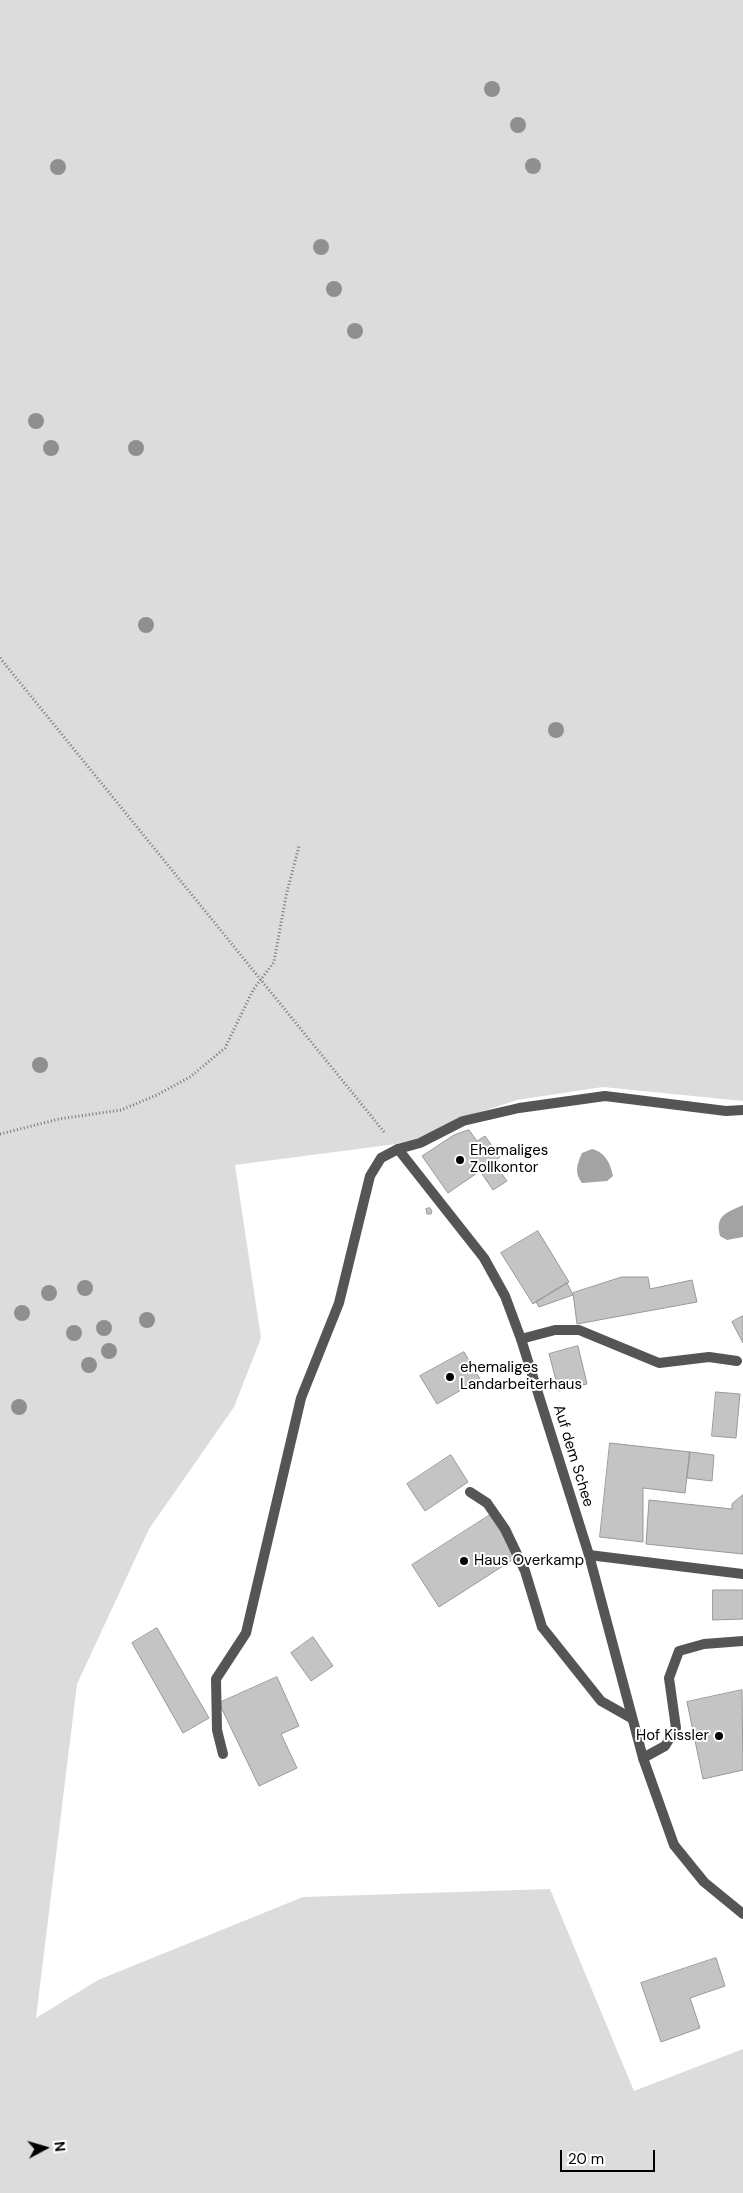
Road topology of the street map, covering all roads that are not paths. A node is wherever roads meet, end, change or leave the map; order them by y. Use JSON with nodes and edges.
{"nodes":[{"id":1,"x":743,"y":1110,"type":"edge"},
{"id":2,"x":398,"y":1149,"type":"junction"},
{"id":3,"x":521,"y":1339,"type":"junction"},
{"id":4,"x":737,"y":1362,"type":"dead end"},
{"id":5,"x":470,"y":1492,"type":"dead end"},
{"id":6,"x":588,"y":1555,"type":"junction"},
{"id":7,"x":743,"y":1574,"type":"edge"},
{"id":8,"x":743,"y":1641,"type":"edge"},
{"id":9,"x":631,"y":1718,"type":"junction"},
{"id":10,"x":223,"y":1754,"type":"dead end"},
{"id":11,"x":643,"y":1758,"type":"junction"},
{"id":12,"x":743,"y":1914,"type":"edge"}],
"edges":[{"from":1,"to":2,"type":"street"},
{"from":2,"to":3,"type":"street","name":"Auf dem Schee"},
{"from":2,"to":10,"type":"street"},
{"from":3,"to":4,"type":"street"},
{"from":3,"to":6,"type":"street","name":"Auf dem Schee"},
{"from":5,"to":9,"type":"street"},
{"from":6,"to":7,"type":"street"},
{"from":6,"to":9,"type":"street","name":"Auf dem Schee"},
{"from":8,"to":11,"type":"street"},
{"from":9,"to":11,"type":"street","name":"Auf dem Schee"},
{"from":11,"to":12,"type":"street","name":"Auf dem Schee"}]}
